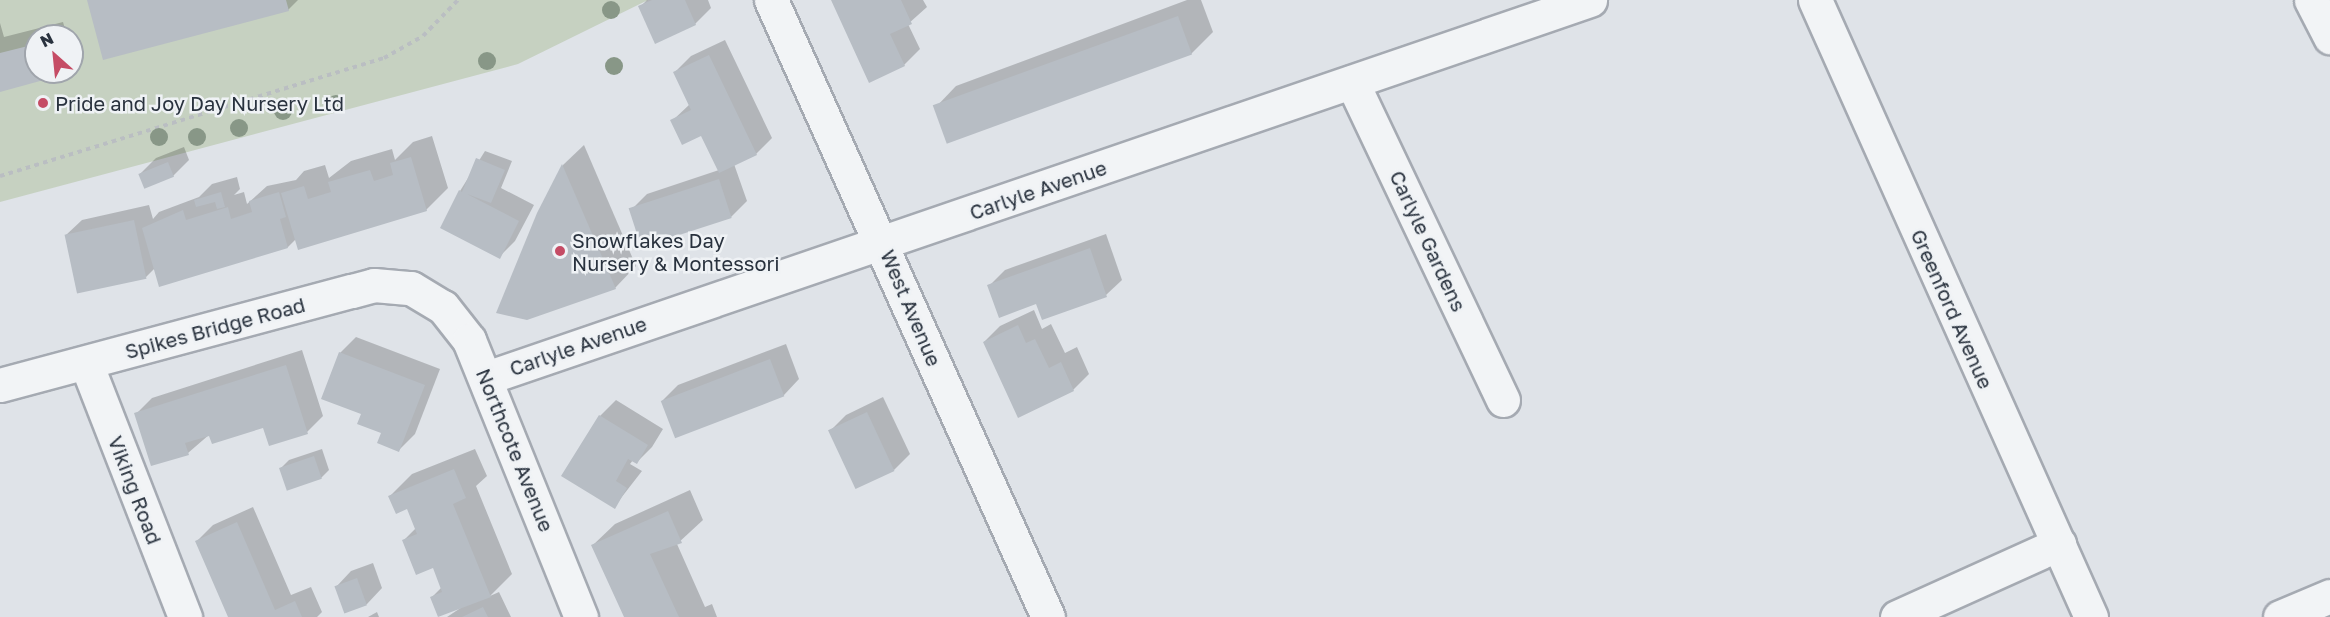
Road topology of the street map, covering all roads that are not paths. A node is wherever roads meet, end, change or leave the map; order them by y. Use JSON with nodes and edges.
{"nodes":[{"id":1,"x":771,"y":0,"type":"edge"},
{"id":2,"x":1590,"y":0,"type":"edge"},
{"id":3,"x":1815,"y":0,"type":"edge"},
{"id":4,"x":2311,"y":0,"type":"edge"},
{"id":5,"x":2330,"y":37,"type":"edge"},
{"id":6,"x":1352,"y":82,"type":"junction"},
{"id":7,"x":883,"y":242,"type":"junction"},
{"id":8,"x":430,"y":296,"type":"joint"},
{"id":9,"x":86,"y":363,"type":"junction"},
{"id":10,"x":486,"y":378,"type":"junction"},
{"id":11,"x":0,"y":386,"type":"edge"},
{"id":12,"x":1503,"y":400,"type":"dead end"},
{"id":13,"x":2059,"y":544,"type":"junction"},
{"id":14,"x":2330,"y":596,"type":"edge"},
{"id":15,"x":185,"y":617,"type":"edge"},
{"id":16,"x":581,"y":617,"type":"edge"},
{"id":17,"x":1048,"y":617,"type":"edge"},
{"id":18,"x":1897,"y":617,"type":"edge"},
{"id":19,"x":2091,"y":617,"type":"edge"},
{"id":20,"x":2280,"y":617,"type":"edge"}],
"edges":[{"from":1,"to":7,"type":"street","name":"West Avenue"},
{"from":2,"to":6,"type":"street","name":"Carlyle Avenue"},
{"from":3,"to":13,"type":"street","name":"Greenford Avenue"},
{"from":4,"to":5,"type":"street"},
{"from":6,"to":7,"type":"street","name":"Carlyle Avenue"},
{"from":6,"to":12,"type":"street","name":"Carlyle Gardens"},
{"from":7,"to":10,"type":"street","name":"Carlyle Avenue"},
{"from":7,"to":17,"type":"street","name":"West Avenue"},
{"from":8,"to":9,"type":"street","name":"Spikes Bridge Road"},
{"from":8,"to":10,"type":"street","name":"Northcote Avenue"},
{"from":9,"to":11,"type":"street","name":"Spikes Bridge Road"},
{"from":9,"to":15,"type":"street","name":"Viking Road"},
{"from":10,"to":16,"type":"street","name":"Northcote Avenue"},
{"from":13,"to":18,"type":"street"},
{"from":13,"to":19,"type":"street","name":"Greenford Avenue"},
{"from":14,"to":20,"type":"street"}]}
